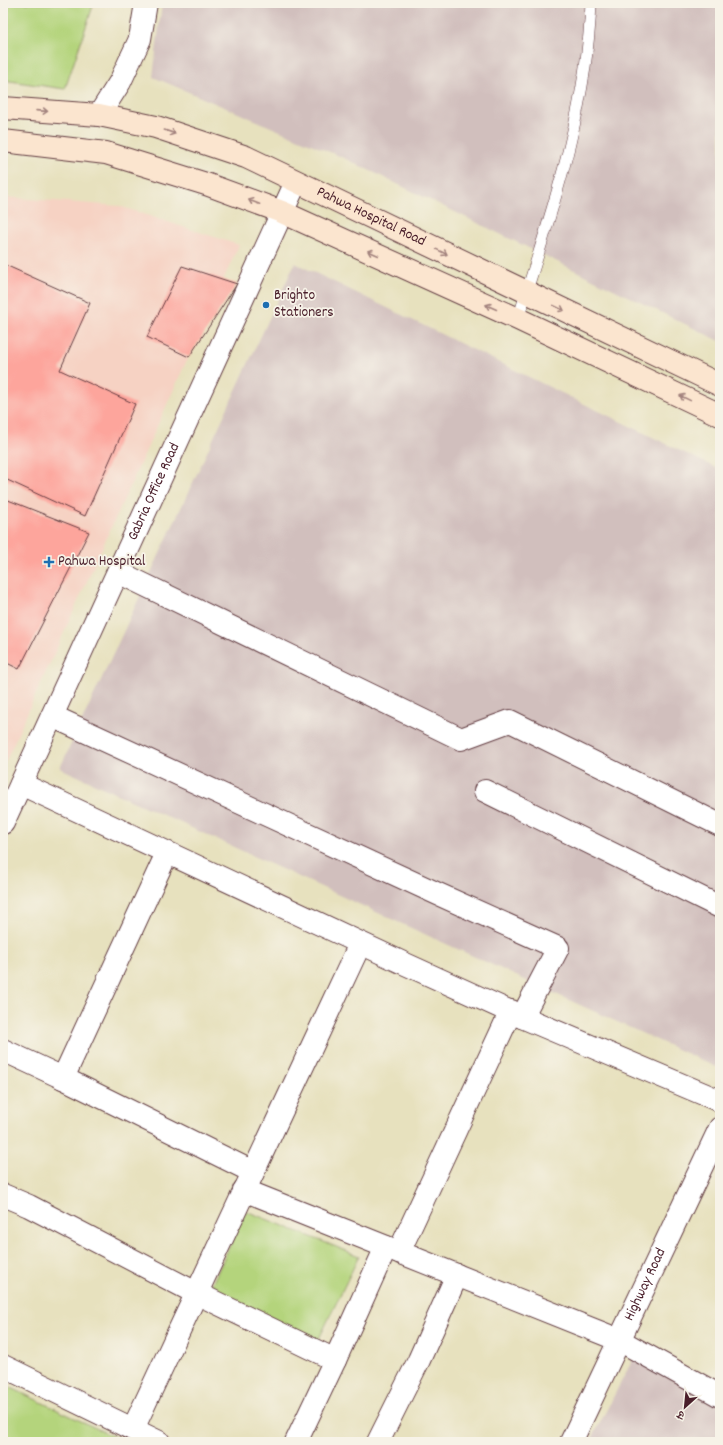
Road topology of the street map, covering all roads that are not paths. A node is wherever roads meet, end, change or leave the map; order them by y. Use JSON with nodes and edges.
{"nodes":[{"id":1,"x":146,"y":3,"type":"edge"},
{"id":2,"x":591,"y":3,"type":"edge"},
{"id":3,"x":3,"y":108,"type":"edge"},
{"id":4,"x":99,"y":115,"type":"junction"},
{"id":5,"x":3,"y":141,"type":"edge"},
{"id":6,"x":296,"y":182,"type":"junction"},
{"id":7,"x":282,"y":212,"type":"junction"},
{"id":8,"x":526,"y":292,"type":"junction"},
{"id":9,"x":518,"y":319,"type":"junction"},
{"id":10,"x":720,"y":385,"type":"edge"},
{"id":11,"x":720,"y":415,"type":"edge"},
{"id":12,"x":118,"y":572,"type":"junction"},
{"id":13,"x":52,"y":716,"type":"junction"},
{"id":14,"x":21,"y":784,"type":"junction"},
{"id":15,"x":485,"y":790,"type":"dead end"},
{"id":16,"x":3,"y":823,"type":"edge"},
{"id":17,"x":720,"y":825,"type":"edge"},
{"id":18,"x":167,"y":853,"type":"junction"},
{"id":19,"x":720,"y":907,"type":"edge"},
{"id":20,"x":360,"y":944,"type":"junction"},
{"id":21,"x":516,"y":1014,"type":"junction"},
{"id":22,"x":3,"y":1050,"type":"edge"},
{"id":23,"x":63,"y":1078,"type":"junction"},
{"id":24,"x":720,"y":1101,"type":"edge"},
{"id":25,"x":720,"y":1128,"type":"edge"},
{"id":26,"x":248,"y":1181,"type":"junction"},
{"id":27,"x":3,"y":1195,"type":"edge"},
{"id":28,"x":393,"y":1249,"type":"junction"},
{"id":29,"x":457,"y":1275,"type":"junction"},
{"id":30,"x":196,"y":1293,"type":"junction"},
{"id":31,"x":619,"y":1340,"type":"junction"},
{"id":32,"x":335,"y":1360,"type":"junction"},
{"id":33,"x":3,"y":1366,"type":"edge"},
{"id":34,"x":720,"y":1396,"type":"edge"},
{"id":35,"x":132,"y":1429,"type":"junction"},
{"id":36,"x":159,"y":1442,"type":"edge"},
{"id":37,"x":296,"y":1442,"type":"edge"},
{"id":38,"x":378,"y":1442,"type":"edge"},
{"id":39,"x":571,"y":1442,"type":"edge"}],
"edges":[{"from":1,"to":4,"type":"street"},
{"from":2,"to":8,"type":"lane"},
{"from":3,"to":4,"type":"street","name":"Pahwa Hospital Road","one_way":true},
{"from":4,"to":6,"type":"street","name":"Pahwa Hospital Road","one_way":true},
{"from":7,"to":5,"type":"street","name":"Pahwa Hospital Road","one_way":true},
{"from":6,"to":7,"type":"street","name":"Gabria Office Road"},
{"from":6,"to":8,"type":"street","name":"Pahwa Hospital Road","one_way":true},
{"from":9,"to":7,"type":"street","name":"Pahwa Hospital Road","one_way":true},
{"from":7,"to":12,"type":"street","name":"Gabria Office Road"},
{"from":8,"to":9,"type":"lane"},
{"from":8,"to":10,"type":"street","name":"Pahwa Hospital Road","one_way":true},
{"from":11,"to":9,"type":"street","name":"Pahwa Hospital Road","one_way":true},
{"from":12,"to":13,"type":"street","name":"Gabria Office Road"},
{"from":12,"to":17,"type":"street"},
{"from":13,"to":14,"type":"street","name":"Gabria Office Road"},
{"from":13,"to":21,"type":"street"},
{"from":14,"to":16,"type":"street","name":"Gabria Office Road"},
{"from":14,"to":18,"type":"street"},
{"from":15,"to":19,"type":"street"},
{"from":18,"to":20,"type":"street"},
{"from":18,"to":23,"type":"street"},
{"from":20,"to":21,"type":"street"},
{"from":20,"to":26,"type":"street"},
{"from":21,"to":24,"type":"street"},
{"from":21,"to":28,"type":"street"},
{"from":22,"to":23,"type":"street"},
{"from":23,"to":26,"type":"street"},
{"from":25,"to":31,"type":"street","name":"Highway Road"},
{"from":26,"to":28,"type":"street"},
{"from":26,"to":30,"type":"street"},
{"from":27,"to":30,"type":"street"},
{"from":28,"to":29,"type":"street"},
{"from":28,"to":32,"type":"street"},
{"from":29,"to":31,"type":"street"},
{"from":29,"to":38,"type":"street"},
{"from":30,"to":32,"type":"street"},
{"from":30,"to":35,"type":"street"},
{"from":31,"to":34,"type":"street"},
{"from":31,"to":39,"type":"street","name":"Highway Road"},
{"from":32,"to":37,"type":"street"},
{"from":33,"to":35,"type":"street"},
{"from":35,"to":36,"type":"street"}]}
